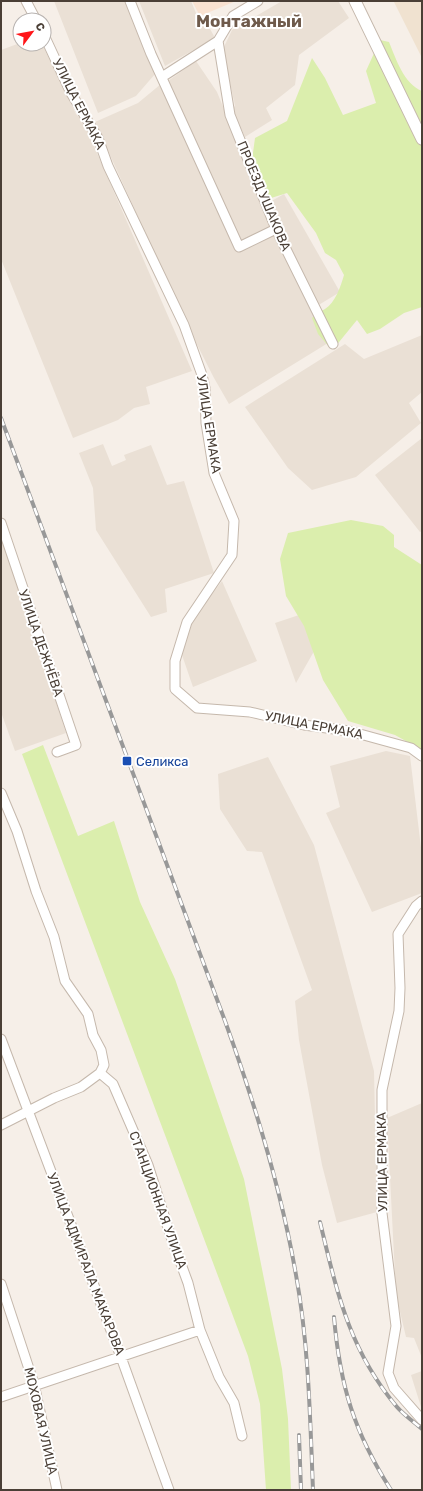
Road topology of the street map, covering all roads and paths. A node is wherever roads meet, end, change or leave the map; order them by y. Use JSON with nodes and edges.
{"nodes":[{"id":1,"x":26,"y":1,"type":"edge"},
{"id":2,"x":130,"y":1,"type":"edge"},
{"id":3,"x":258,"y":1,"type":"edge"},
{"id":4,"x":355,"y":1,"type":"edge"},
{"id":5,"x":32,"y":12,"type":"edge"},
{"id":6,"x":218,"y":41,"type":"junction"},
{"id":7,"x":52,"y":52,"type":"edge"},
{"id":8,"x":162,"y":77,"type":"junction"},
{"id":9,"x":422,"y":139,"type":"edge"},
{"id":10,"x":276,"y":229,"type":"junction"},
{"id":11,"x":333,"y":344,"type":"dead end"},
{"id":12,"x":1,"y":523,"type":"edge"},
{"id":13,"x":57,"y":752,"type":"dead end"},
{"id":14,"x":422,"y":756,"type":"edge"},
{"id":15,"x":2,"y":797,"type":"edge"},
{"id":16,"x":422,"y":901,"type":"edge"},
{"id":17,"x":1,"y":1039,"type":"edge"},
{"id":18,"x":100,"y":1073,"type":"junction"},
{"id":19,"x":28,"y":1111,"type":"junction"},
{"id":20,"x":1,"y":1125,"type":"edge"},
{"id":21,"x":1,"y":1284,"type":"edge"},
{"id":22,"x":200,"y":1330,"type":"junction"},
{"id":23,"x":121,"y":1357,"type":"junction"},
{"id":24,"x":34,"y":1384,"type":"junction"},
{"id":25,"x":1,"y":1397,"type":"edge"},
{"id":26,"x":422,"y":1420,"type":"edge"},
{"id":27,"x":242,"y":1436,"type":"dead end"},
{"id":28,"x":57,"y":1490,"type":"edge"},
{"id":29,"x":169,"y":1490,"type":"edge"}],
"edges":[{"from":1,"to":5,"type":"street"},
{"from":2,"to":8,"type":"street"},
{"from":3,"to":6,"type":"street"},
{"from":4,"to":9,"type":"street"},
{"from":6,"to":8,"type":"street"},
{"from":6,"to":10,"type":"street","name":"ПРОЕЗД УШАКОВА"},
{"from":7,"to":14,"type":"street","name":"УЛИЦА ЕРМАКА"},
{"from":8,"to":10,"type":"street"},
{"from":10,"to":11,"type":"street","name":"ПРОЕЗД УШАКОВА"},
{"from":12,"to":13,"type":"street","name":"УЛИЦА ДЕЖНЁВА"},
{"from":15,"to":18,"type":"street"},
{"from":16,"to":26,"type":"street","name":"УЛИЦА ЕРМАКА"},
{"from":17,"to":19,"type":"street","name":"УЛИЦА АДМИРАЛА МАКАРОВА"},
{"from":18,"to":19,"type":"street"},
{"from":18,"to":22,"type":"street","name":"СТАНЦИОННАЯ УЛИЦА"},
{"from":19,"to":20,"type":"street"},
{"from":19,"to":23,"type":"street","name":"УЛИЦА АДМИРАЛА МАКАРОВА"},
{"from":21,"to":24,"type":"street","name":"МОХОВАЯ УЛИЦА"},
{"from":22,"to":23,"type":"street"},
{"from":22,"to":27,"type":"street","name":"СТАНЦИОННАЯ УЛИЦА"},
{"from":23,"to":24,"type":"street"},
{"from":23,"to":29,"type":"street","name":"УЛИЦА АДМИРАЛА МАКАРОВА"},
{"from":24,"to":25,"type":"street"},
{"from":24,"to":28,"type":"street","name":"МОХОВАЯ УЛИЦА"}]}
